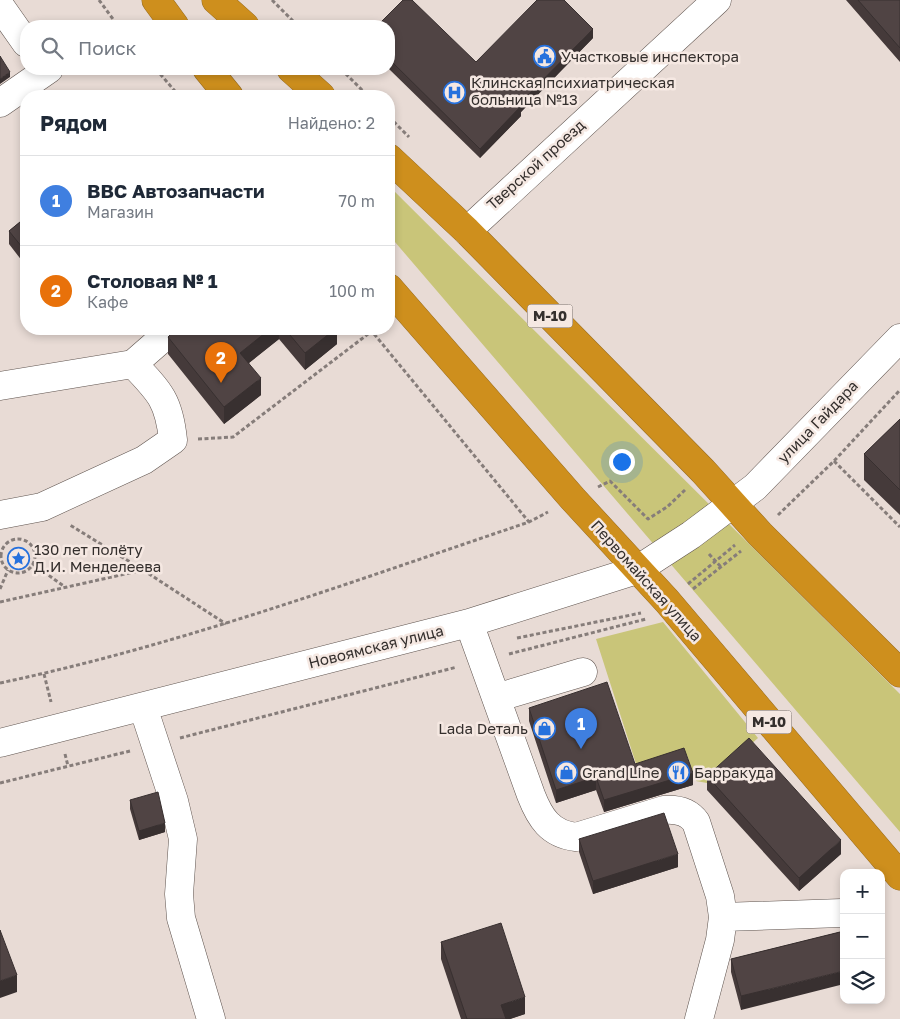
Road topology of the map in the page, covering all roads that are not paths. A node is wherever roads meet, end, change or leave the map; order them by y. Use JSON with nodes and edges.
{"nodes":[{"id":1,"x":156,"y":0,"type":"edge"},
{"id":2,"x":216,"y":0,"type":"edge"},
{"id":3,"x":717,"y":0,"type":"edge"},
{"id":4,"x":0,"y":6,"type":"edge"},
{"id":5,"x":171,"y":20,"type":"edge"},
{"id":6,"x":238,"y":20,"type":"edge"},
{"id":7,"x":20,"y":34,"type":"edge"},
{"id":8,"x":39,"y":75,"type":"edge"},
{"id":9,"x":212,"y":75,"type":"edge"},
{"id":10,"x":298,"y":75,"type":"edge"},
{"id":11,"x":224,"y":90,"type":"edge"},
{"id":12,"x":314,"y":90,"type":"edge"},
{"id":13,"x":0,"y":103,"type":"edge"},
{"id":14,"x":395,"y":166,"type":"edge"},
{"id":15,"x":466,"y":230,"type":"junction"},
{"id":16,"x":395,"y":295,"type":"edge"},
{"id":17,"x":167,"y":335,"type":"edge"},
{"id":18,"x":900,"y":338,"type":"edge"},
{"id":19,"x":133,"y":364,"type":"junction"},
{"id":20,"x":0,"y":386,"type":"edge"},
{"id":21,"x":733,"y":504,"type":"junction"},
{"id":22,"x":0,"y":515,"type":"edge"},
{"id":23,"x":637,"y":570,"type":"junction"},
{"id":24,"x":469,"y":623,"type":"junction"},
{"id":25,"x":583,"y":672,"type":"dead end"},
{"id":26,"x":900,"y":673,"type":"edge"},
{"id":27,"x":496,"y":698,"type":"junction"},
{"id":28,"x":143,"y":707,"type":"junction"},
{"id":29,"x":0,"y":743,"type":"edge"},
{"id":30,"x":900,"y":876,"type":"edge"},
{"id":31,"x":840,"y":913,"type":"edge"},
{"id":32,"x":723,"y":917,"type":"junction"},
{"id":33,"x":211,"y":1019,"type":"edge"},
{"id":34,"x":699,"y":1019,"type":"edge"}],
"edges":[{"from":1,"to":5,"type":"highway"},
{"from":2,"to":6,"type":"highway"},
{"from":3,"to":15,"type":"street","name":"Тверской проезд"},
{"from":4,"to":7,"type":"street"},
{"from":8,"to":13,"type":"street"},
{"from":9,"to":11,"type":"highway"},
{"from":10,"to":12,"type":"highway"},
{"from":14,"to":15,"type":"highway","number":"М-10"},
{"from":15,"to":21,"type":"highway","number":"М-10"},
{"from":16,"to":23,"type":"highway","name":"Первомайская улица","number":"М-10"},
{"from":17,"to":19,"type":"street"},
{"from":18,"to":21,"type":"street","name":"улица Гайдара"},
{"from":19,"to":20,"type":"street"},
{"from":19,"to":22,"type":"street"},
{"from":21,"to":23,"type":"street","name":"Новоямская улица"},
{"from":21,"to":26,"type":"highway","number":"М-10"},
{"from":23,"to":24,"type":"street","name":"Новоямская улица"},
{"from":23,"to":30,"type":"highway","name":"Первомайская улица","number":"М-10"},
{"from":24,"to":27,"type":"street"},
{"from":24,"to":28,"type":"street","name":"Новоямская улица"},
{"from":25,"to":27,"type":"street"},
{"from":27,"to":32,"type":"street"},
{"from":28,"to":29,"type":"street","name":"Новоямская улица"},
{"from":28,"to":33,"type":"street"},
{"from":31,"to":32,"type":"street"},
{"from":32,"to":34,"type":"street"}]}
